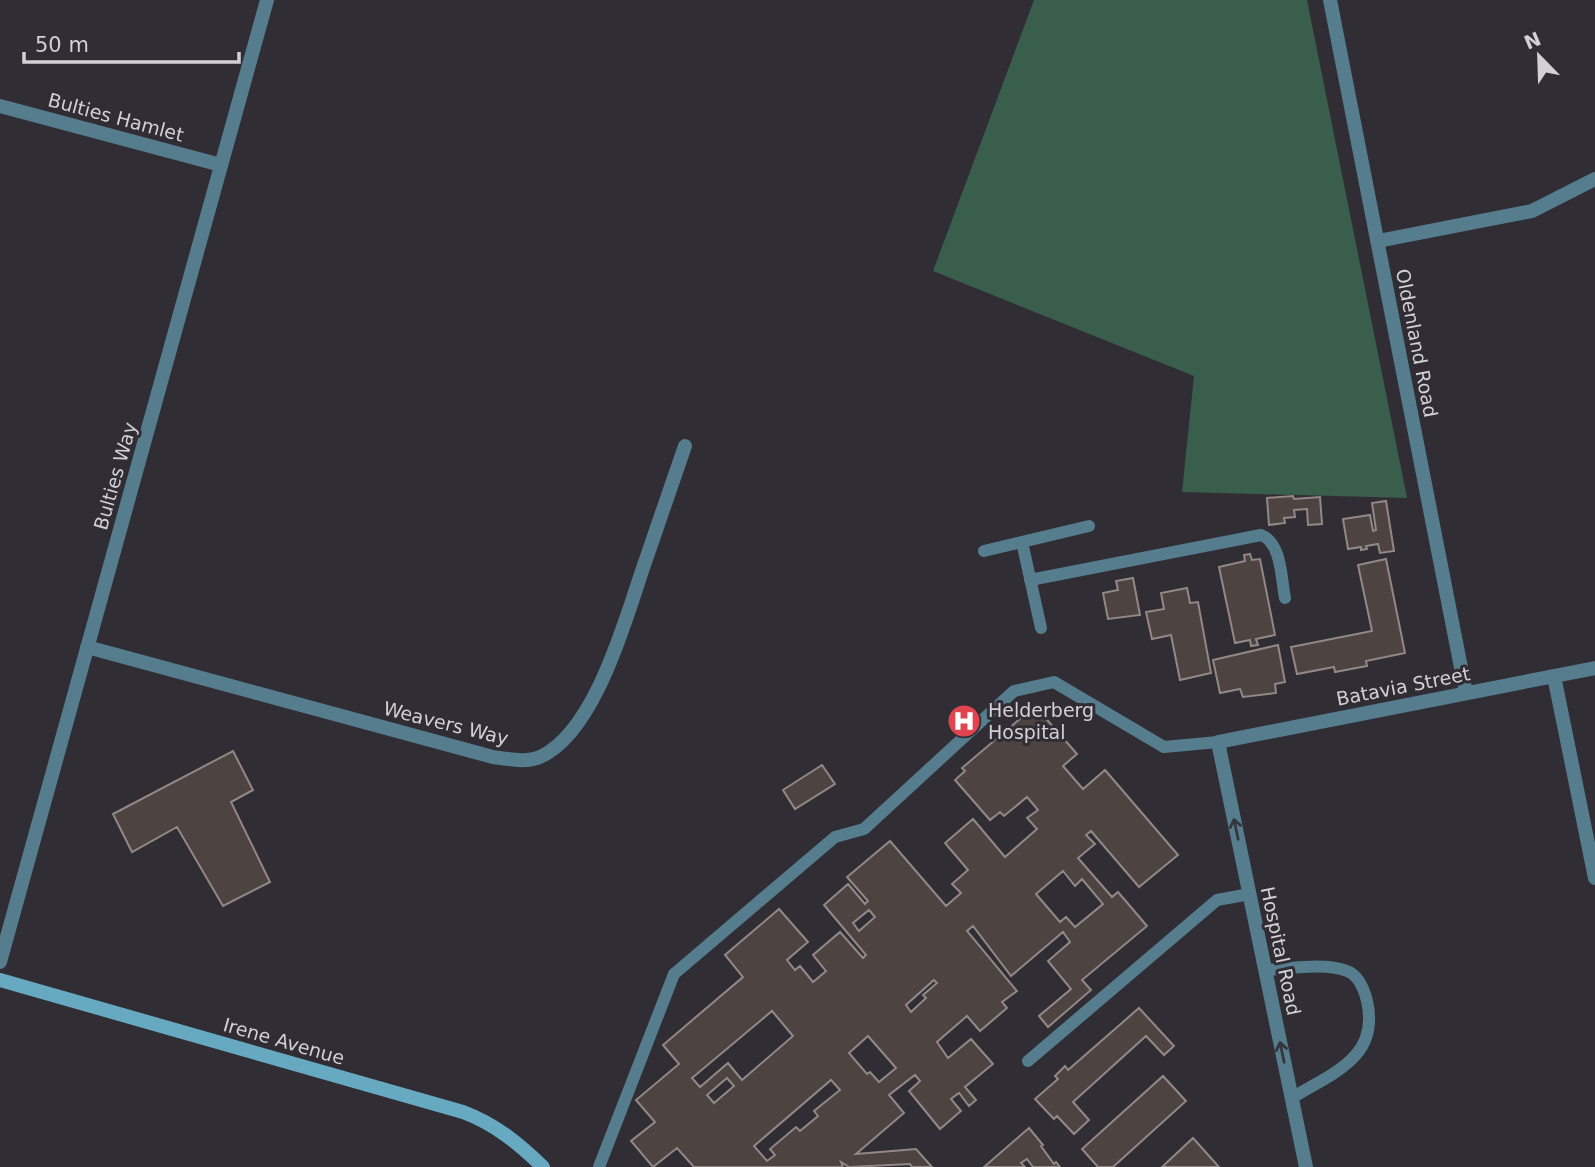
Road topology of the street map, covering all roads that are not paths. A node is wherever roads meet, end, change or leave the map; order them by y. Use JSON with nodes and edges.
{"nodes":[{"id":1,"x":267,"y":0,"type":"edge"},
{"id":2,"x":1329,"y":0,"type":"edge"},
{"id":3,"x":0,"y":106,"type":"edge"},
{"id":4,"x":221,"y":166,"type":"junction"},
{"id":5,"x":1595,"y":179,"type":"edge"},
{"id":6,"x":1378,"y":241,"type":"junction"},
{"id":7,"x":685,"y":446,"type":"dead end"},
{"id":8,"x":1089,"y":526,"type":"dead end"},
{"id":9,"x":1022,"y":542,"type":"junction"},
{"id":10,"x":984,"y":551,"type":"dead end"},
{"id":11,"x":1030,"y":580,"type":"junction"},
{"id":12,"x":1285,"y":598,"type":"dead end"},
{"id":13,"x":1041,"y":628,"type":"dead end"},
{"id":14,"x":87,"y":647,"type":"junction"},
{"id":15,"x":1595,"y":668,"type":"edge"},
{"id":16,"x":1554,"y":676,"type":"junction"},
{"id":17,"x":1466,"y":693,"type":"junction"},
{"id":18,"x":1218,"y":743,"type":"junction"},
{"id":19,"x":1595,"y":878,"type":"edge"},
{"id":20,"x":1250,"y":894,"type":"junction"},
{"id":21,"x":0,"y":962,"type":"edge"},
{"id":22,"x":1265,"y":970,"type":"junction"},
{"id":23,"x":0,"y":980,"type":"edge"},
{"id":24,"x":1028,"y":1061,"type":"dead end"},
{"id":25,"x":1292,"y":1098,"type":"junction"},
{"id":26,"x":543,"y":1167,"type":"edge"},
{"id":27,"x":599,"y":1167,"type":"edge"},
{"id":28,"x":1306,"y":1167,"type":"edge"}],
"edges":[{"from":1,"to":4,"type":"street","name":"Bulties Way"},
{"from":2,"to":6,"type":"street","name":"Oldenland Road"},
{"from":3,"to":4,"type":"street","name":"Bulties Hamlet"},
{"from":4,"to":14,"type":"street","name":"Bulties Way"},
{"from":5,"to":6,"type":"street"},
{"from":6,"to":17,"type":"street","name":"Oldenland Road"},
{"from":7,"to":14,"type":"street","name":"Weavers Way"},
{"from":8,"to":9,"type":"lane"},
{"from":9,"to":10,"type":"lane"},
{"from":9,"to":11,"type":"lane"},
{"from":11,"to":12,"type":"lane"},
{"from":11,"to":13,"type":"lane"},
{"from":14,"to":21,"type":"street","name":"Bulties Way"},
{"from":15,"to":16,"type":"street","name":"Batavia Street"},
{"from":16,"to":17,"type":"street","name":"Batavia Street"},
{"from":16,"to":19,"type":"street"},
{"from":17,"to":18,"type":"street","name":"Batavia Street"},
{"from":20,"to":18,"type":"street","name":"Hospital Road","one_way":true},
{"from":18,"to":27,"type":"lane"},
{"from":20,"to":22,"type":"street","name":"Hospital Road"},
{"from":20,"to":24,"type":"lane"},
{"from":25,"to":22,"type":"street","name":"Hospital Road","one_way":true},
{"from":22,"to":25,"type":"lane"},
{"from":23,"to":26,"type":"street","name":"Irene Avenue"},
{"from":25,"to":28,"type":"street","name":"Hospital Road"}]}
